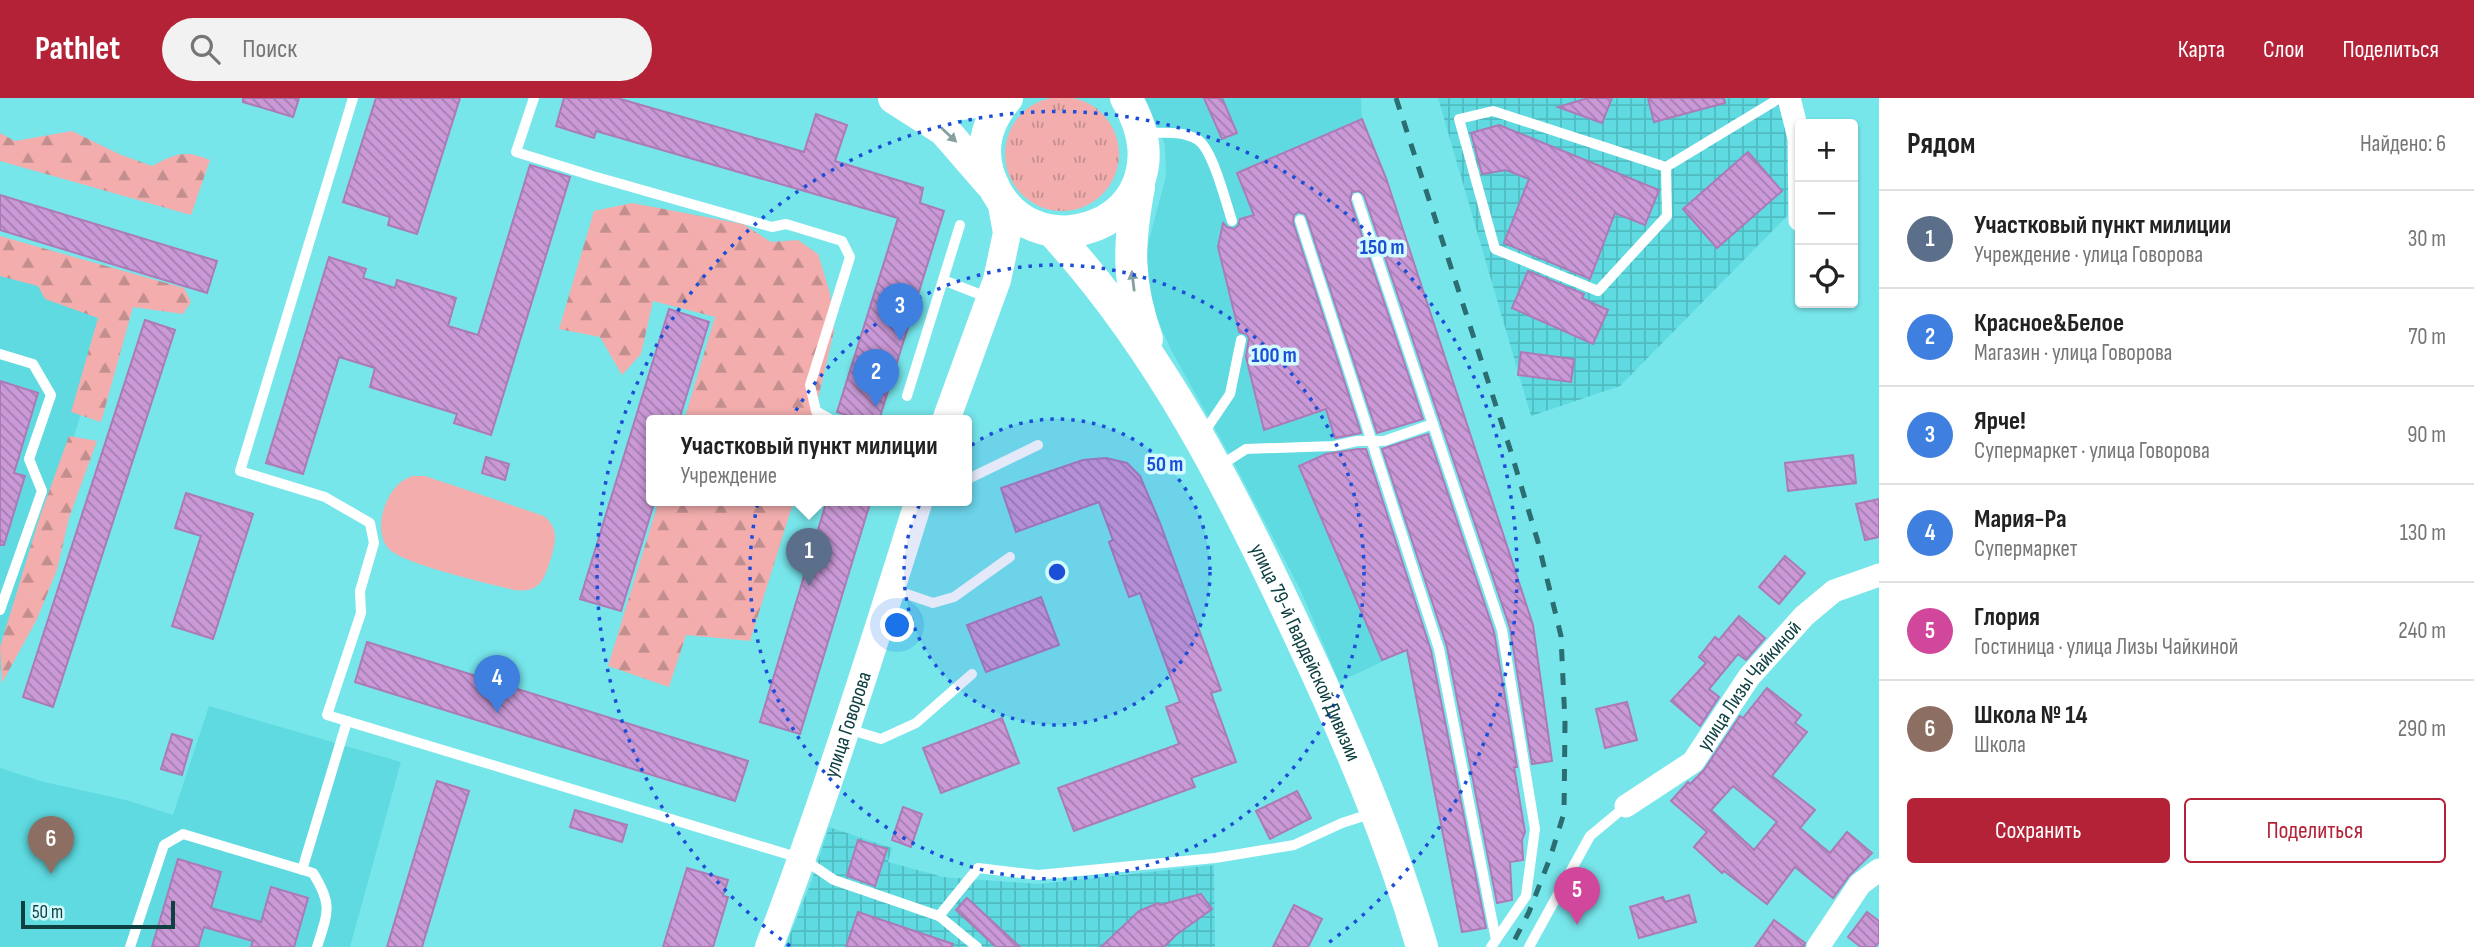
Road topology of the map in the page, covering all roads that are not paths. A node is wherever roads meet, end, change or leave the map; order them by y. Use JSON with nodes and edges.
{"nodes":[{"id":1,"x":353,"y":98,"type":"edge"},
{"id":2,"x":534,"y":98,"type":"edge"},
{"id":3,"x":896,"y":98,"type":"edge"},
{"id":4,"x":991,"y":98,"type":"edge"},
{"id":5,"x":1007,"y":98,"type":"edge"},
{"id":6,"x":1126,"y":98,"type":"edge"},
{"id":7,"x":1780,"y":98,"type":"edge"},
{"id":8,"x":1789,"y":98,"type":"edge"},
{"id":9,"x":1143,"y":133,"type":"junction"},
{"id":10,"x":1666,"y":167,"type":"junction"},
{"id":11,"x":1141,"y":179,"type":"junction"},
{"id":12,"x":1800,"y":182,"type":"edge"},
{"id":13,"x":997,"y":193,"type":"junction"},
{"id":14,"x":1357,"y":198,"type":"dead end"},
{"id":15,"x":1300,"y":220,"type":"dead end"},
{"id":16,"x":1232,"y":221,"type":"dead end"},
{"id":17,"x":960,"y":226,"type":"dead end"},
{"id":18,"x":1052,"y":231,"type":"junction"},
{"id":19,"x":943,"y":280,"type":"junction"},
{"id":20,"x":993,"y":289,"type":"junction"},
{"id":21,"x":1241,"y":340,"type":"dead end"},
{"id":22,"x":0,"y":354,"type":"edge"},
{"id":23,"x":1159,"y":370,"type":"junction"},
{"id":24,"x":907,"y":396,"type":"dead end"},
{"id":25,"x":823,"y":415,"type":"edge"},
{"id":26,"x":948,"y":415,"type":"edge"},
{"id":27,"x":1433,"y":424,"type":"junction"},
{"id":28,"x":1200,"y":439,"type":"junction"},
{"id":29,"x":1371,"y":441,"type":"junction"},
{"id":30,"x":1038,"y":445,"type":"dead end"},
{"id":31,"x":1216,"y":468,"type":"junction"},
{"id":32,"x":972,"y":478,"type":"edge"},
{"id":33,"x":917,"y":506,"type":"edge"},
{"id":34,"x":1010,"y":557,"type":"dead end"},
{"id":35,"x":1879,"y":575,"type":"edge"},
{"id":36,"x":891,"y":589,"type":"junction"},
{"id":37,"x":0,"y":610,"type":"edge"},
{"id":38,"x":972,"y":674,"type":"dead end"},
{"id":39,"x":347,"y":721,"type":"junction"},
{"id":40,"x":847,"y":729,"type":"junction"},
{"id":41,"x":1626,"y":806,"type":"joint"},
{"id":42,"x":1376,"y":813,"type":"junction"},
{"id":43,"x":803,"y":859,"type":"junction"},
{"id":44,"x":303,"y":870,"type":"junction"},
{"id":45,"x":1879,"y":870,"type":"edge"},
{"id":46,"x":939,"y":916,"type":"junction"},
{"id":47,"x":1494,"y":944,"type":"edge"},
{"id":48,"x":130,"y":947,"type":"edge"},
{"id":49,"x":317,"y":947,"type":"edge"},
{"id":50,"x":769,"y":947,"type":"edge"},
{"id":51,"x":977,"y":947,"type":"edge"},
{"id":52,"x":1422,"y":947,"type":"edge"},
{"id":53,"x":1529,"y":947,"type":"edge"},
{"id":54,"x":1818,"y":947,"type":"edge"}],
"edges":[{"from":1,"to":39,"type":"lane"},
{"from":2,"to":25,"type":"lane"},
{"from":3,"to":4,"type":"main road"},
{"from":3,"to":13,"type":"main road","one_way":true},
{"from":5,"to":13,"type":"main road"},
{"from":6,"to":9,"type":"main road"},
{"from":7,"to":10,"type":"lane"},
{"from":8,"to":12,"type":"street"},
{"from":9,"to":11,"type":"main road","name":"улица 79-й Гвардейской Дивизии"},
{"from":9,"to":16,"type":"lane"},
{"from":10,"to":10,"type":"lane"},
{"from":11,"to":18,"type":"main road"},
{"from":23,"to":11,"type":"main road","name":"улица 79-й Гвардейской Дивизии","one_way":true},
{"from":13,"to":18,"type":"main road"},
{"from":13,"to":20,"type":"street"},
{"from":14,"to":27,"type":"lane"},
{"from":15,"to":29,"type":"lane"},
{"from":17,"to":19,"type":"lane"},
{"from":18,"to":20,"type":"street"},
{"from":18,"to":23,"type":"main road","name":"улица 79-й Гвардейской Дивизии"},
{"from":19,"to":20,"type":"lane"},
{"from":19,"to":24,"type":"lane"},
{"from":20,"to":26,"type":"street"},
{"from":21,"to":28,"type":"lane"},
{"from":22,"to":37,"type":"lane"},
{"from":23,"to":28,"type":"main road","name":"улица 79-й Гвардейской Дивизии"},
{"from":27,"to":29,"type":"lane"},
{"from":27,"to":47,"type":"lane"},
{"from":28,"to":31,"type":"main road","name":"улица 79-й Гвардейской Дивизии"},
{"from":29,"to":31,"type":"lane"},
{"from":29,"to":47,"type":"lane"},
{"from":30,"to":32,"type":"lane"},
{"from":31,"to":42,"type":"main road","name":"улица 79-й Гвардейской Дивизии"},
{"from":33,"to":36,"type":"street","name":"улица Говорова"},
{"from":34,"to":36,"type":"lane"},
{"from":35,"to":41,"type":"street","name":"улица Лизы Чайкиной"},
{"from":36,"to":40,"type":"street","name":"улица Говорова"},
{"from":38,"to":40,"type":"lane"},
{"from":39,"to":43,"type":"lane"},
{"from":39,"to":44,"type":"lane"},
{"from":40,"to":43,"type":"street","name":"улица Говорова"},
{"from":41,"to":53,"type":"lane"},
{"from":42,"to":46,"type":"lane"},
{"from":42,"to":52,"type":"main road","name":"улица 79-й Гвардейской Дивизии"},
{"from":43,"to":46,"type":"lane"},
{"from":43,"to":50,"type":"street","name":"улица Говорова"},
{"from":44,"to":48,"type":"lane"},
{"from":44,"to":49,"type":"lane"},
{"from":45,"to":54,"type":"street"},
{"from":46,"to":51,"type":"lane"}]}
